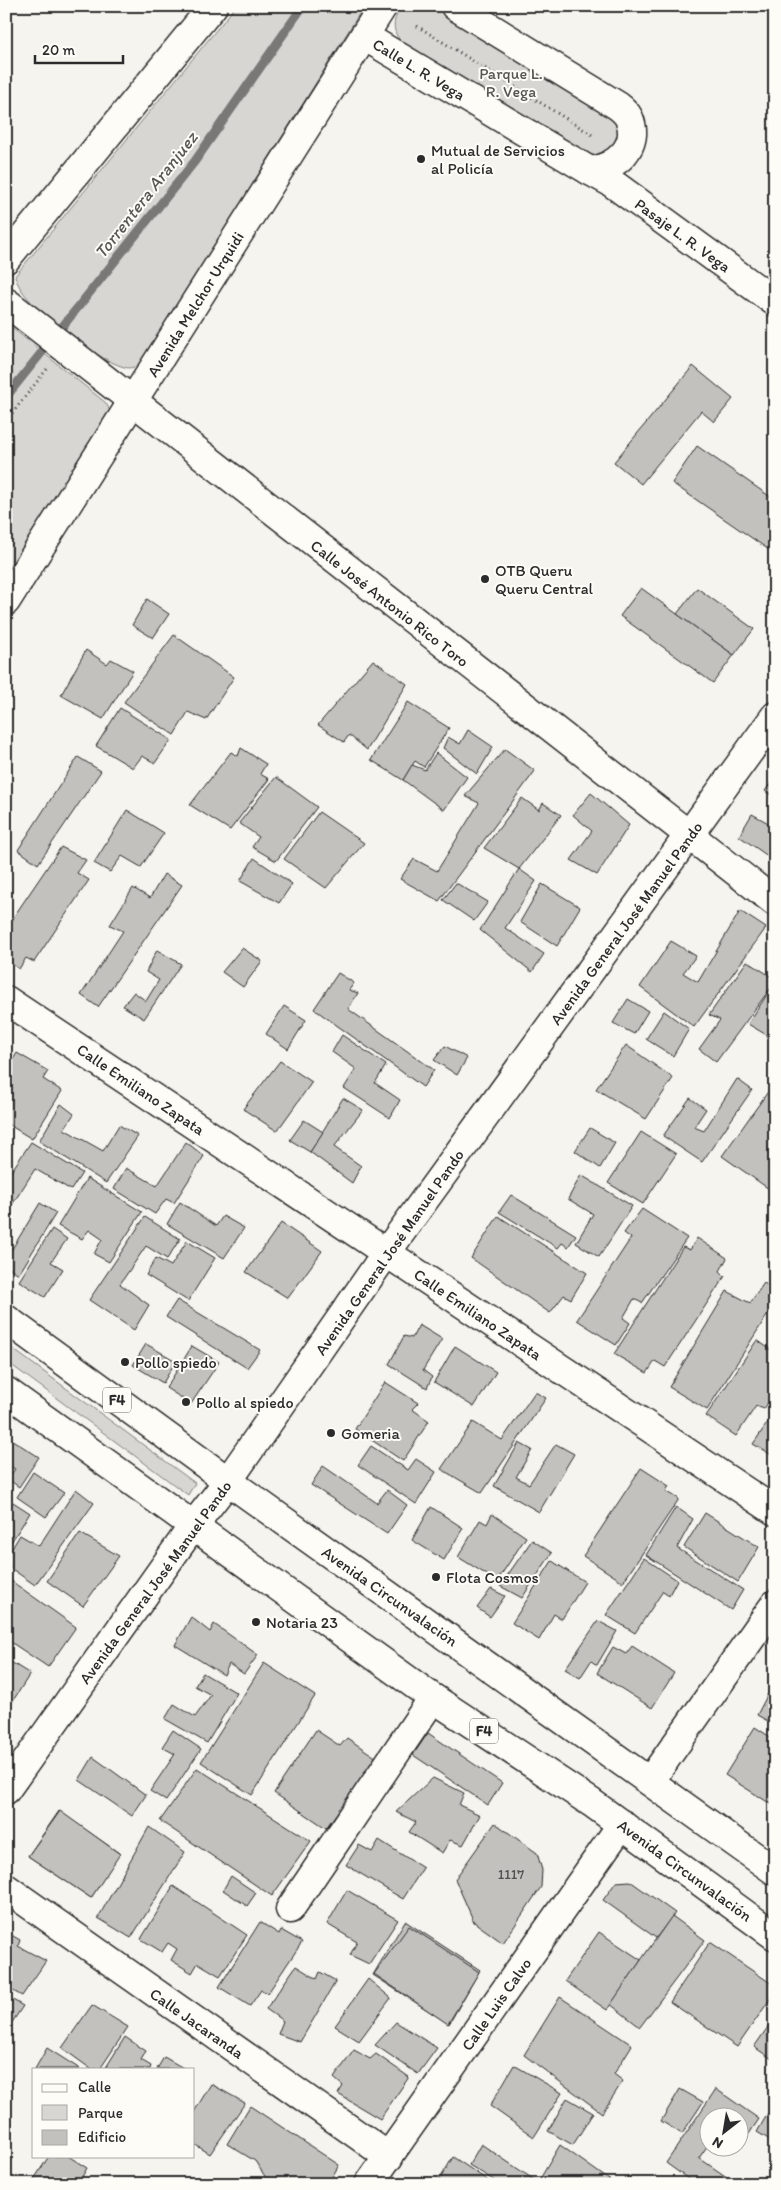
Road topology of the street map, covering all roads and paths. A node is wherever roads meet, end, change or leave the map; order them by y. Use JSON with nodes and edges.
{"nodes":[{"id":1,"x":213,"y":6,"type":"edge"},
{"id":2,"x":383,"y":6,"type":"edge"},
{"id":3,"x":455,"y":6,"type":"edge"},
{"id":4,"x":417,"y":26,"type":"dead end"},
{"id":5,"x":364,"y":36,"type":"junction"},
{"id":6,"x":594,"y":136,"type":"dead end"},
{"id":7,"x":590,"y":171,"type":"junction"},
{"id":8,"x":6,"y":259,"type":"edge"},
{"id":9,"x":6,"y":302,"type":"edge"},
{"id":10,"x":775,"y":302,"type":"edge"},
{"id":11,"x":53,"y":348,"type":"junction"},
{"id":12,"x":134,"y":402,"type":"junction"},
{"id":13,"x":6,"y":421,"type":"edge"},
{"id":14,"x":6,"y":601,"type":"edge"},
{"id":15,"x":775,"y":716,"type":"edge"},
{"id":16,"x":689,"y":837,"type":"junction"},
{"id":17,"x":775,"y":902,"type":"edge"},
{"id":18,"x":6,"y":1000,"type":"edge"},
{"id":19,"x":386,"y":1253,"type":"junction"},
{"id":20,"x":6,"y":1318,"type":"edge"},
{"id":21,"x":6,"y":1391,"type":"edge"},
{"id":22,"x":228,"y":1481,"type":"junction"},
{"id":23,"x":775,"y":1511,"type":"edge"},
{"id":24,"x":193,"y":1526,"type":"junction"},
{"id":25,"x":775,"y":1604,"type":"edge"},
{"id":26,"x":433,"y":1698,"type":"junction"},
{"id":27,"x":650,"y":1781,"type":"junction"},
{"id":28,"x":6,"y":1790,"type":"edge"},
{"id":29,"x":622,"y":1824,"type":"junction"},
{"id":30,"x":775,"y":1871,"type":"edge"},
{"id":31,"x":6,"y":1888,"type":"edge"},
{"id":32,"x":290,"y":1909,"type":"dead end"},
{"id":33,"x":775,"y":1936,"type":"edge"},
{"id":34,"x":380,"y":2175,"type":"edge"}],
"edges":[{"from":1,"to":8,"type":"main road"},
{"from":2,"to":5,"type":"main road","name":"Avenida Melchor Urquidi"},
{"from":3,"to":7,"type":"main road"},
{"from":4,"to":6,"type":"path"},
{"from":5,"to":7,"type":"main road","name":"Calle L. R. Vega"},
{"from":5,"to":12,"type":"main road","name":"Avenida Melchor Urquidi"},
{"from":7,"to":10,"type":"main road","name":"Pasaje L. R. Vega"},
{"from":9,"to":11,"type":"main road","name":"Calle José Antonio Rico Toro"},
{"from":11,"to":12,"type":"main road","name":"Calle José Antonio Rico Toro"},
{"from":11,"to":13,"type":"path"},
{"from":12,"to":14,"type":"main road","name":"Avenida Melchor Urquidi"},
{"from":12,"to":16,"type":"main road","name":"Calle José Antonio Rico Toro"},
{"from":15,"to":16,"type":"main road","name":"Avenida General José Manuel Pando"},
{"from":16,"to":17,"type":"main road","name":"Calle José Antonio Rico Toro"},
{"from":16,"to":19,"type":"main road","name":"Avenida General José Manuel Pando"},
{"from":18,"to":19,"type":"main road","name":"Calle Emiliano Zapata"},
{"from":19,"to":22,"type":"main road","name":"Avenida General José Manuel Pando"},
{"from":19,"to":23,"type":"main road","name":"Calle Emiliano Zapata"},
{"from":20,"to":22,"type":"main road","name":"Avenida Circunvalación","number":"F4"},
{"from":21,"to":24,"type":"main road","name":"Avenida Circunvalación","number":"F4"},
{"from":22,"to":24,"type":"main road","name":"Avenida General José Manuel Pando"},
{"from":22,"to":27,"type":"main road","name":"Avenida Circunvalación","number":"F4"},
{"from":24,"to":26,"type":"main road","name":"Avenida Circunvalación","number":"F4"},
{"from":24,"to":28,"type":"main road","name":"Avenida General José Manuel Pando"},
{"from":25,"to":27,"type":"main road"},
{"from":26,"to":29,"type":"main road","name":"Avenida Circunvalación","number":"F4"},
{"from":26,"to":32,"type":"main road"},
{"from":27,"to":30,"type":"main road","name":"Avenida Circunvalación","number":"F4"},
{"from":29,"to":33,"type":"main road","name":"Avenida Circunvalación","number":"F4"},
{"from":29,"to":34,"type":"main road","name":"Calle Luis Calvo"},
{"from":31,"to":34,"type":"main road","name":"Calle Jacaranda"}]}
